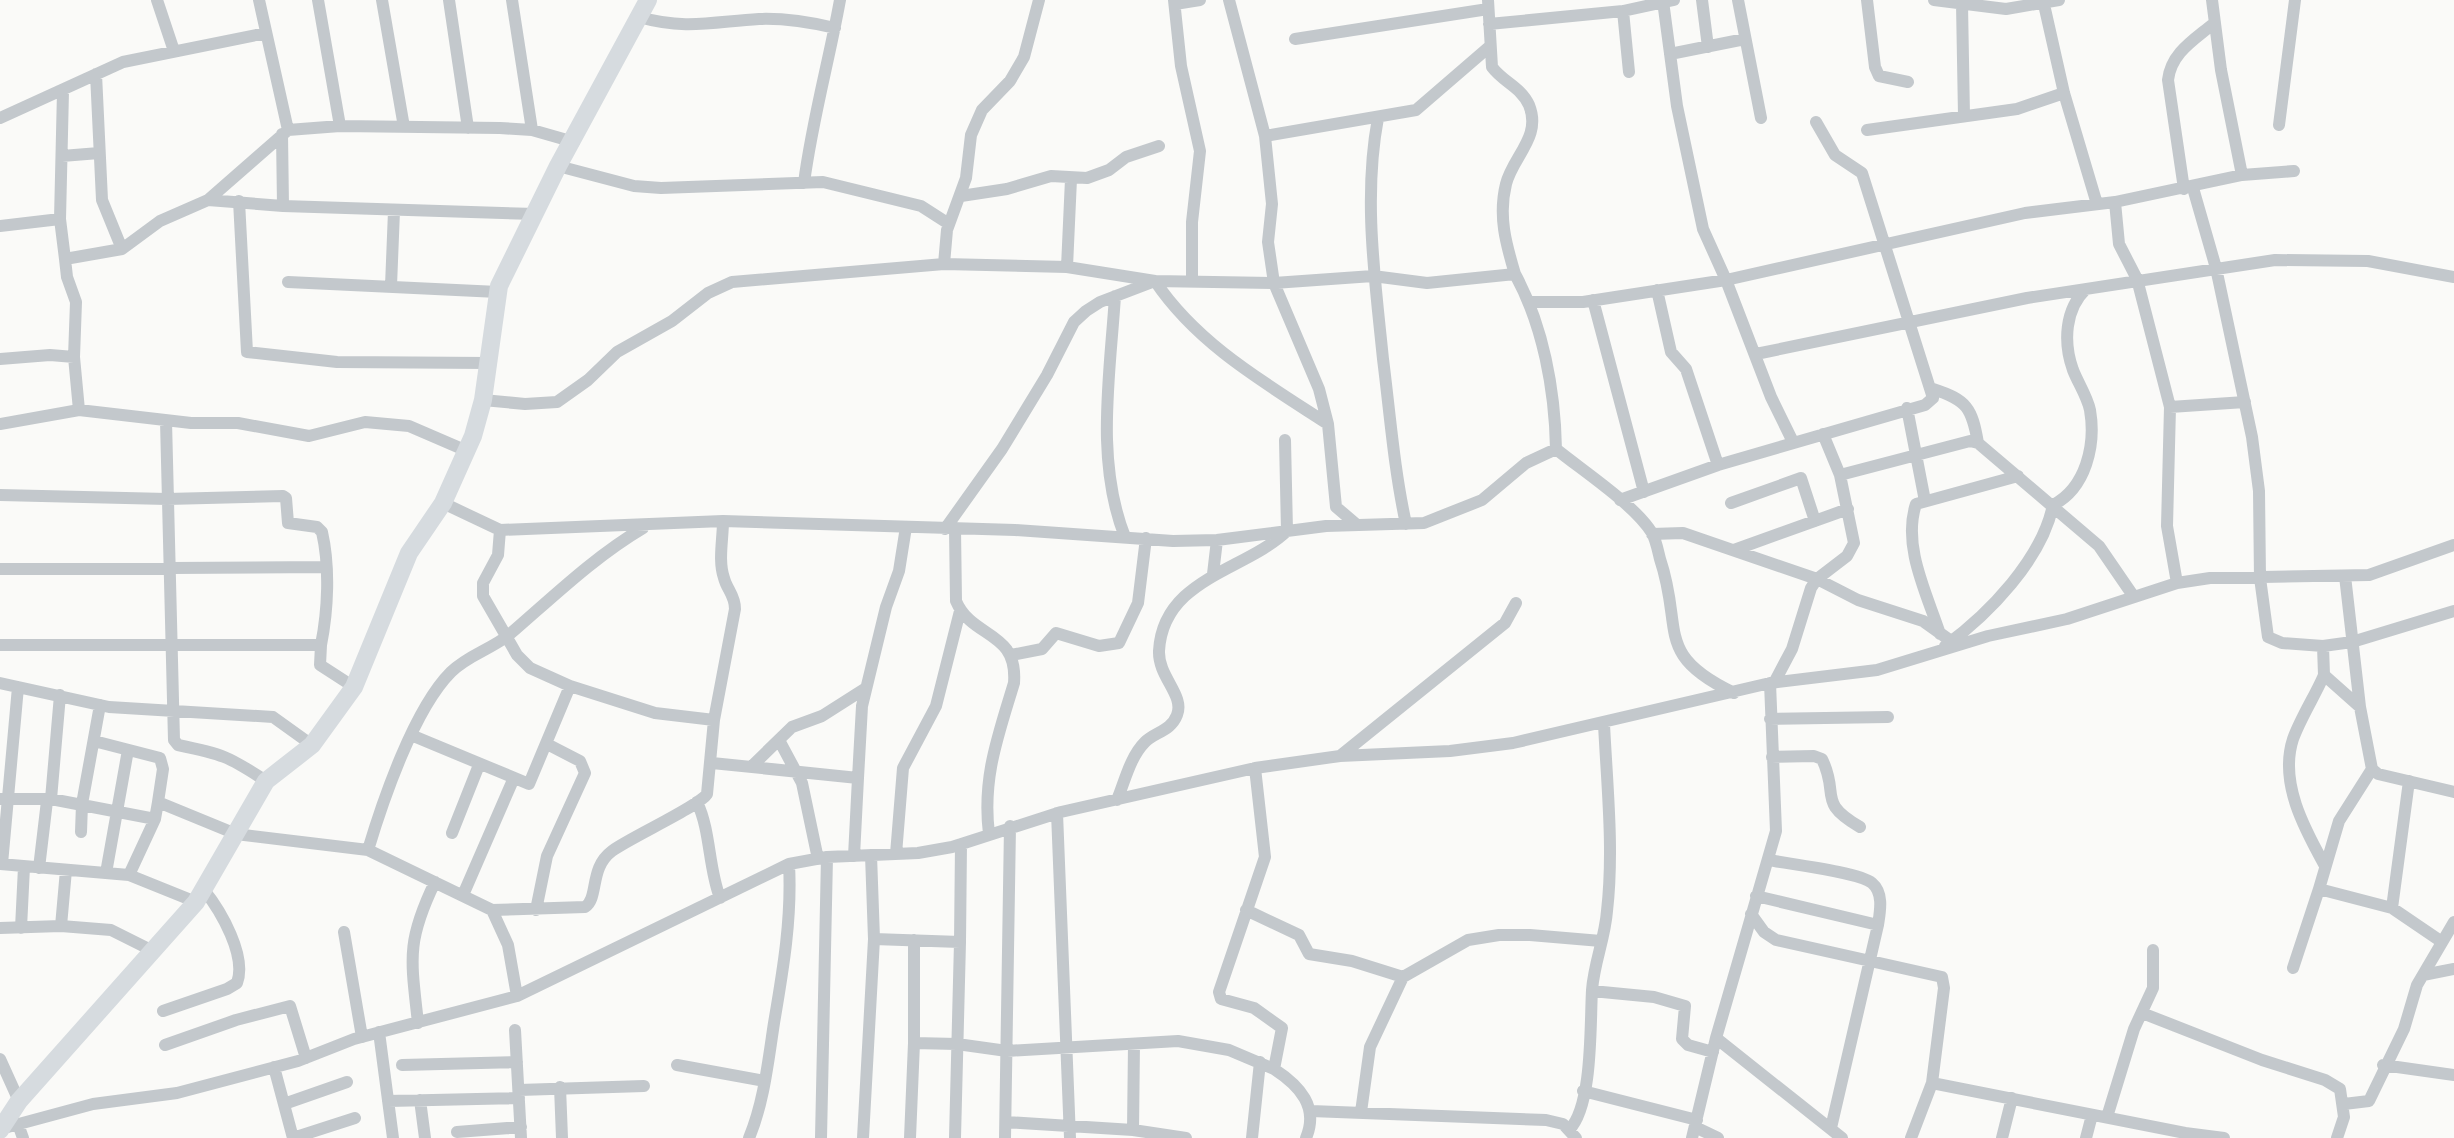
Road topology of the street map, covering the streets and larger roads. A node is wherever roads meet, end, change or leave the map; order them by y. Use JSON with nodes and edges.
{"nodes":[{"id":1,"x":157,"y":0,"type":"edge"},
{"id":2,"x":259,"y":0,"type":"edge"},
{"id":3,"x":318,"y":0,"type":"edge"},
{"id":4,"x":382,"y":0,"type":"edge"},
{"id":5,"x":449,"y":0,"type":"edge"},
{"id":6,"x":512,"y":0,"type":"edge"},
{"id":7,"x":648,"y":0,"type":"edge"},
{"id":8,"x":840,"y":0,"type":"edge"},
{"id":9,"x":1039,"y":0,"type":"edge"},
{"id":10,"x":1200,"y":0,"type":"edge"},
{"id":11,"x":1230,"y":0,"type":"edge"},
{"id":12,"x":1674,"y":0,"type":"edge"},
{"id":13,"x":1702,"y":0,"type":"edge"},
{"id":14,"x":1738,"y":0,"type":"edge"},
{"id":15,"x":1867,"y":0,"type":"edge"},
{"id":16,"x":1934,"y":0,"type":"edge"},
{"id":17,"x":2059,"y":0,"type":"edge"},
{"id":18,"x":2212,"y":0,"type":"edge"},
{"id":19,"x":2295,"y":0,"type":"edge"},
{"id":20,"x":1663,"y":1,"type":"edge"},
{"id":21,"x":2043,"y":1,"type":"edge"},
{"id":22,"x":1175,"y":2,"type":"edge"},
{"id":23,"x":1488,"y":4,"type":"edge"},
{"id":24,"x":1962,"y":4,"type":"junction"},
{"id":25,"x":1623,"y":11,"type":"junction"},
{"id":26,"x":639,"y":17,"type":"junction"},
{"id":27,"x":1489,"y":24,"type":"junction"},
{"id":28,"x":2213,"y":24,"type":"junction"},
{"id":29,"x":835,"y":28,"type":"junction"},
{"id":30,"x":266,"y":33,"type":"junction"},
{"id":31,"x":1295,"y":39,"type":"dead end"},
{"id":32,"x":1745,"y":39,"type":"junction"},
{"id":33,"x":1489,"y":47,"type":"junction"},
{"id":34,"x":1708,"y":47,"type":"junction"},
{"id":35,"x":174,"y":51,"type":"junction"},
{"id":36,"x":1670,"y":54,"type":"junction"},
{"id":37,"x":1629,"y":72,"type":"dead end"},
{"id":38,"x":96,"y":74,"type":"junction"},
{"id":39,"x":1908,"y":82,"type":"dead end"},
{"id":40,"x":63,"y":91,"type":"junction"},
{"id":41,"x":2064,"y":93,"type":"junction"},
{"id":42,"x":1964,"y":116,"type":"junction"},
{"id":43,"x":0,"y":118,"type":"edge"},
{"id":44,"x":1378,"y":118,"type":"junction"},
{"id":45,"x":1761,"y":118,"type":"dead end"},
{"id":46,"x":1816,"y":122,"type":"dead end"},
{"id":47,"x":340,"y":125,"type":"junction"},
{"id":48,"x":2279,"y":125,"type":"dead end"},
{"id":49,"x":404,"y":127,"type":"junction"},
{"id":50,"x":468,"y":128,"type":"junction"},
{"id":51,"x":532,"y":130,"type":"junction"},
{"id":52,"x":1867,"y":130,"type":"dead end"},
{"id":53,"x":285,"y":132,"type":"junction"},
{"id":54,"x":1265,"y":136,"type":"junction"},
{"id":55,"x":573,"y":142,"type":"junction"},
{"id":56,"x":1160,"y":146,"type":"dead end"},
{"id":57,"x":99,"y":153,"type":"junction"},
{"id":58,"x":62,"y":156,"type":"junction"},
{"id":59,"x":558,"y":166,"type":"junction"},
{"id":60,"x":2294,"y":171,"type":"dead end"},
{"id":61,"x":2242,"y":175,"type":"junction"},
{"id":62,"x":1071,"y":179,"type":"junction"},
{"id":63,"x":804,"y":183,"type":"junction"},
{"id":64,"x":2188,"y":188,"type":"junction"},
{"id":65,"x":961,"y":196,"type":"junction"},
{"id":66,"x":208,"y":200,"type":"junction"},
{"id":67,"x":239,"y":201,"type":"junction"},
{"id":68,"x":2115,"y":202,"type":"junction"},
{"id":69,"x":2097,"y":204,"type":"junction"},
{"id":70,"x":283,"y":206,"type":"junction"},
{"id":71,"x":394,"y":211,"type":"junction"},
{"id":72,"x":535,"y":214,"type":"junction"},
{"id":73,"x":60,"y":219,"type":"junction"},
{"id":74,"x":949,"y":224,"type":"junction"},
{"id":75,"x":0,"y":226,"type":"edge"},
{"id":76,"x":1887,"y":246,"type":"junction"},
{"id":77,"x":122,"y":249,"type":"junction"},
{"id":78,"x":65,"y":259,"type":"junction"},
{"id":79,"x":944,"y":264,"type":"junction"},
{"id":80,"x":1067,"y":267,"type":"junction"},
{"id":81,"x":2216,"y":268,"type":"junction"},
{"id":82,"x":1516,"y":274,"type":"junction"},
{"id":83,"x":1373,"y":276,"type":"junction"},
{"id":84,"x":2454,"y":277,"type":"edge"},
{"id":85,"x":1726,"y":279,"type":"junction"},
{"id":86,"x":2137,"y":279,"type":"junction"},
{"id":87,"x":1192,"y":280,"type":"junction"},
{"id":88,"x":1154,"y":281,"type":"junction"},
{"id":89,"x":288,"y":282,"type":"dead end"},
{"id":90,"x":1274,"y":283,"type":"junction"},
{"id":91,"x":391,"y":286,"type":"junction"},
{"id":92,"x":2087,"y":289,"type":"junction"},
{"id":93,"x":1657,"y":290,"type":"junction"},
{"id":94,"x":498,"y":292,"type":"junction"},
{"id":95,"x":1115,"y":296,"type":"junction"},
{"id":96,"x":1593,"y":300,"type":"junction"},
{"id":97,"x":1530,"y":302,"type":"junction"},
{"id":98,"x":1910,"y":321,"type":"junction"},
{"id":99,"x":1756,"y":354,"type":"junction"},
{"id":100,"x":74,"y":357,"type":"junction"},
{"id":101,"x":0,"y":359,"type":"edge"},
{"id":102,"x":489,"y":363,"type":"junction"},
{"id":103,"x":1933,"y":389,"type":"junction"},
{"id":104,"x":483,"y":400,"type":"junction"},
{"id":105,"x":2245,"y":402,"type":"junction"},
{"id":106,"x":2170,"y":407,"type":"junction"},
{"id":107,"x":1908,"y":408,"type":"junction"},
{"id":108,"x":79,"y":410,"type":"junction"},
{"id":109,"x":166,"y":421,"type":"junction"},
{"id":110,"x":0,"y":424,"type":"edge"},
{"id":111,"x":1328,"y":424,"type":"junction"},
{"id":112,"x":1823,"y":434,"type":"junction"},
{"id":113,"x":1285,"y":440,"type":"dead end"},
{"id":114,"x":1793,"y":442,"type":"junction"},
{"id":115,"x":1978,"y":443,"type":"junction"},
{"id":116,"x":1556,"y":449,"type":"junction"},
{"id":117,"x":467,"y":451,"type":"junction"},
{"id":118,"x":1914,"y":456,"type":"junction"},
{"id":119,"x":1718,"y":466,"type":"junction"},
{"id":120,"x":1840,"y":475,"type":"junction"},
{"id":121,"x":2018,"y":475,"type":"junction"},
{"id":122,"x":1644,"y":492,"type":"junction"},
{"id":123,"x":0,"y":495,"type":"edge"},
{"id":124,"x":167,"y":499,"type":"junction"},
{"id":125,"x":1620,"y":500,"type":"junction"},
{"id":126,"x":1925,"y":501,"type":"junction"},
{"id":127,"x":443,"y":503,"type":"junction"},
{"id":128,"x":1731,"y":503,"type":"dead end"},
{"id":129,"x":2053,"y":505,"type":"junction"},
{"id":130,"x":1336,"y":507,"type":"junction"},
{"id":131,"x":1848,"y":509,"type":"junction"},
{"id":132,"x":723,"y":521,"type":"junction"},
{"id":133,"x":1815,"y":521,"type":"junction"},
{"id":134,"x":1356,"y":524,"type":"junction"},
{"id":135,"x":1406,"y":524,"type":"junction"},
{"id":136,"x":647,"y":526,"type":"junction"},
{"id":137,"x":1326,"y":526,"type":"junction"},
{"id":138,"x":906,"y":527,"type":"junction"},
{"id":139,"x":950,"y":529,"type":"junction"},
{"id":140,"x":500,"y":530,"type":"junction"},
{"id":141,"x":1287,"y":531,"type":"junction"},
{"id":142,"x":1652,"y":534,"type":"junction"},
{"id":143,"x":1125,"y":537,"type":"junction"},
{"id":144,"x":1146,"y":538,"type":"junction"},
{"id":145,"x":1217,"y":540,"type":"junction"},
{"id":146,"x":1734,"y":550,"type":"junction"},
{"id":147,"x":2453,"y":551,"type":"edge"},
{"id":148,"x":326,"y":567,"type":"junction"},
{"id":149,"x":0,"y":569,"type":"edge"},
{"id":150,"x":170,"y":570,"type":"junction"},
{"id":151,"x":1213,"y":574,"type":"junction"},
{"id":152,"x":2345,"y":576,"type":"junction"},
{"id":153,"x":2260,"y":578,"type":"junction"},
{"id":154,"x":1817,"y":579,"type":"junction"},
{"id":155,"x":2177,"y":583,"type":"junction"},
{"id":156,"x":2134,"y":597,"type":"junction"},
{"id":157,"x":1516,"y":603,"type":"dead end"},
{"id":158,"x":960,"y":611,"type":"junction"},
{"id":159,"x":2454,"y":611,"type":"edge"},
{"id":160,"x":507,"y":637,"type":"junction"},
{"id":161,"x":1946,"y":638,"type":"junction"},
{"id":162,"x":2353,"y":642,"type":"junction"},
{"id":163,"x":172,"y":644,"type":"junction"},
{"id":164,"x":0,"y":645,"type":"edge"},
{"id":165,"x":321,"y":645,"type":"junction"},
{"id":166,"x":2322,"y":646,"type":"junction"},
{"id":167,"x":1936,"y":652,"type":"junction"},
{"id":168,"x":1011,"y":655,"type":"junction"},
{"id":169,"x":2324,"y":675,"type":"junction"},
{"id":170,"x":0,"y":683,"type":"edge"},
{"id":171,"x":1772,"y":683,"type":"junction"},
{"id":172,"x":18,"y":687,"type":"junction"},
{"id":173,"x":354,"y":687,"type":"junction"},
{"id":174,"x":570,"y":687,"type":"junction"},
{"id":175,"x":866,"y":688,"type":"junction"},
{"id":176,"x":1734,"y":693,"type":"junction"},
{"id":177,"x":60,"y":695,"type":"junction"},
{"id":178,"x":100,"y":705,"type":"junction"},
{"id":179,"x":2360,"y":707,"type":"junction"},
{"id":180,"x":174,"y":710,"type":"junction"},
{"id":181,"x":1888,"y":717,"type":"dead end"},
{"id":182,"x":1770,"y":719,"type":"junction"},
{"id":183,"x":714,"y":720,"type":"junction"},
{"id":184,"x":1604,"y":724,"type":"junction"},
{"id":185,"x":411,"y":735,"type":"junction"},
{"id":186,"x":779,"y":740,"type":"junction"},
{"id":187,"x":94,"y":741,"type":"junction"},
{"id":188,"x":547,"y":744,"type":"junction"},
{"id":189,"x":312,"y":745,"type":"junction"},
{"id":190,"x":128,"y":750,"type":"junction"},
{"id":191,"x":1340,"y":756,"type":"junction"},
{"id":192,"x":1772,"y":757,"type":"junction"},
{"id":193,"x":712,"y":763,"type":"junction"},
{"id":194,"x":479,"y":765,"type":"junction"},
{"id":195,"x":752,"y":766,"type":"junction"},
{"id":196,"x":1255,"y":768,"type":"junction"},
{"id":197,"x":2372,"y":769,"type":"junction"},
{"id":198,"x":796,"y":770,"type":"junction"},
{"id":199,"x":858,"y":778,"type":"junction"},
{"id":200,"x":513,"y":780,"type":"junction"},
{"id":201,"x":267,"y":781,"type":"junction"},
{"id":202,"x":2409,"y":781,"type":"junction"},
{"id":203,"x":2454,"y":792,"type":"edge"},
{"id":204,"x":3,"y":799,"type":"edge"},
{"id":205,"x":49,"y":800,"type":"junction"},
{"id":206,"x":1117,"y":800,"type":"junction"},
{"id":207,"x":158,"y":802,"type":"junction"},
{"id":208,"x":697,"y":802,"type":"junction"},
{"id":209,"x":82,"y":804,"type":"junction"},
{"id":210,"x":117,"y":811,"type":"junction"},
{"id":211,"x":1057,"y":813,"type":"junction"},
{"id":212,"x":155,"y":819,"type":"junction"},
{"id":213,"x":1010,"y":826,"type":"junction"},
{"id":214,"x":1860,"y":827,"type":"dead end"},
{"id":215,"x":80,"y":832,"type":"dead end"},
{"id":216,"x":452,"y":833,"type":"dead end"},
{"id":217,"x":236,"y":834,"type":"junction"},
{"id":218,"x":989,"y":834,"type":"junction"},
{"id":219,"x":961,"y":844,"type":"junction"},
{"id":220,"x":368,"y":850,"type":"junction"},
{"id":221,"x":896,"y":854,"type":"junction"},
{"id":222,"x":871,"y":855,"type":"junction"},
{"id":223,"x":853,"y":856,"type":"junction"},
{"id":224,"x":823,"y":858,"type":"junction"},
{"id":225,"x":1769,"y":860,"type":"junction"},
{"id":226,"x":1,"y":864,"type":"edge"},
{"id":227,"x":789,"y":864,"type":"junction"},
{"id":228,"x":2324,"y":864,"type":"junction"},
{"id":229,"x":24,"y":867,"type":"junction"},
{"id":230,"x":39,"y":868,"type":"junction"},
{"id":231,"x":66,"y":870,"type":"junction"},
{"id":232,"x":106,"y":873,"type":"junction"},
{"id":233,"x":129,"y":874,"type":"junction"},
{"id":234,"x":436,"y":882,"type":"junction"},
{"id":235,"x":2319,"y":889,"type":"junction"},
{"id":236,"x":463,"y":895,"type":"junction"},
{"id":237,"x":200,"y":896,"type":"junction"},
{"id":238,"x":1756,"y":896,"type":"junction"},
{"id":239,"x":720,"y":898,"type":"junction"},
{"id":240,"x":2392,"y":908,"type":"junction"},
{"id":241,"x":492,"y":910,"type":"junction"},
{"id":242,"x":536,"y":910,"type":"junction"},
{"id":243,"x":1246,"y":910,"type":"junction"},
{"id":244,"x":1751,"y":914,"type":"junction"},
{"id":245,"x":2454,"y":922,"type":"edge"},
{"id":246,"x":1878,"y":925,"type":"junction"},
{"id":247,"x":61,"y":926,"type":"junction"},
{"id":248,"x":0,"y":928,"type":"edge"},
{"id":249,"x":21,"y":928,"type":"junction"},
{"id":250,"x":344,"y":932,"type":"dead end"},
{"id":251,"x":874,"y":939,"type":"junction"},
{"id":252,"x":914,"y":940,"type":"junction"},
{"id":253,"x":960,"y":942,"type":"junction"},
{"id":254,"x":1601,"y":942,"type":"junction"},
{"id":255,"x":2442,"y":942,"type":"junction"},
{"id":256,"x":151,"y":950,"type":"junction"},
{"id":257,"x":2152,"y":950,"type":"dead end"},
{"id":258,"x":1868,"y":961,"type":"junction"},
{"id":259,"x":2293,"y":968,"type":"dead end"},
{"id":260,"x":2454,"y":969,"type":"edge"},
{"id":261,"x":2423,"y":975,"type":"junction"},
{"id":262,"x":1403,"y":977,"type":"junction"},
{"id":263,"x":1592,"y":991,"type":"junction"},
{"id":264,"x":517,"y":996,"type":"junction"},
{"id":265,"x":163,"y":1011,"type":"dead end"},
{"id":266,"x":2142,"y":1013,"type":"junction"},
{"id":267,"x":418,"y":1023,"type":"junction"},
{"id":268,"x":515,"y":1030,"type":"dead end"},
{"id":269,"x":379,"y":1032,"type":"junction"},
{"id":270,"x":362,"y":1037,"type":"junction"},
{"id":271,"x":1716,"y":1038,"type":"junction"},
{"id":272,"x":914,"y":1044,"type":"junction"},
{"id":273,"x":957,"y":1044,"type":"junction"},
{"id":274,"x":1133,"y":1044,"type":"junction"},
{"id":275,"x":165,"y":1045,"type":"dead end"},
{"id":276,"x":1068,"y":1048,"type":"junction"},
{"id":277,"x":1007,"y":1051,"type":"junction"},
{"id":278,"x":1713,"y":1052,"type":"junction"},
{"id":279,"x":306,"y":1058,"type":"junction"},
{"id":280,"x":0,"y":1059,"type":"edge"},
{"id":281,"x":517,"y":1062,"type":"junction"},
{"id":282,"x":1260,"y":1062,"type":"junction"},
{"id":283,"x":402,"y":1065,"type":"dead end"},
{"id":284,"x":677,"y":1065,"type":"dead end"},
{"id":285,"x":2384,"y":1065,"type":"junction"},
{"id":286,"x":274,"y":1067,"type":"junction"},
{"id":287,"x":1274,"y":1069,"type":"junction"},
{"id":288,"x":2454,"y":1075,"type":"edge"},
{"id":289,"x":765,"y":1081,"type":"junction"},
{"id":290,"x":347,"y":1082,"type":"dead end"},
{"id":291,"x":1932,"y":1083,"type":"junction"},
{"id":292,"x":643,"y":1086,"type":"dead end"},
{"id":293,"x":560,"y":1087,"type":"junction"},
{"id":294,"x":1583,"y":1091,"type":"junction"},
{"id":295,"x":519,"y":1094,"type":"junction"},
{"id":296,"x":2012,"y":1098,"type":"junction"},
{"id":297,"x":420,"y":1100,"type":"junction"},
{"id":298,"x":19,"y":1101,"type":"junction"},
{"id":299,"x":388,"y":1101,"type":"junction"},
{"id":300,"x":284,"y":1104,"type":"junction"},
{"id":301,"x":2344,"y":1104,"type":"junction"},
{"id":302,"x":1311,"y":1111,"type":"junction"},
{"id":303,"x":1361,"y":1112,"type":"junction"},
{"id":304,"x":2092,"y":1115,"type":"junction"},
{"id":305,"x":2107,"y":1117,"type":"junction"},
{"id":306,"x":355,"y":1118,"type":"dead end"},
{"id":307,"x":1006,"y":1122,"type":"junction"},
{"id":308,"x":7,"y":1127,"type":"edge"},
{"id":309,"x":1695,"y":1128,"type":"edge"},
{"id":310,"x":1831,"y":1128,"type":"junction"},
{"id":311,"x":1133,"y":1130,"type":"junction"},
{"id":312,"x":457,"y":1132,"type":"dead end"},
{"id":313,"x":1070,"y":1132,"type":"edge"},
{"id":314,"x":521,"y":1133,"type":"edge"},
{"id":315,"x":1573,"y":1134,"type":"edge"},
{"id":316,"x":2185,"y":1136,"type":"edge"},
{"id":317,"x":23,"y":1138,"type":"edge"},
{"id":318,"x":393,"y":1138,"type":"edge"},
{"id":319,"x":425,"y":1138,"type":"edge"},
{"id":320,"x":562,"y":1138,"type":"edge"},
{"id":321,"x":749,"y":1138,"type":"edge"},
{"id":322,"x":821,"y":1138,"type":"edge"},
{"id":323,"x":863,"y":1138,"type":"edge"},
{"id":324,"x":910,"y":1138,"type":"edge"},
{"id":325,"x":955,"y":1138,"type":"edge"},
{"id":326,"x":1005,"y":1138,"type":"edge"},
{"id":327,"x":1186,"y":1138,"type":"edge"},
{"id":328,"x":1252,"y":1138,"type":"edge"},
{"id":329,"x":1306,"y":1138,"type":"edge"},
{"id":330,"x":1718,"y":1138,"type":"edge"},
{"id":331,"x":1842,"y":1138,"type":"edge"},
{"id":332,"x":1911,"y":1138,"type":"edge"},
{"id":333,"x":2002,"y":1138,"type":"edge"},
{"id":334,"x":2086,"y":1138,"type":"edge"},
{"id":335,"x":2224,"y":1138,"type":"edge"},
{"id":336,"x":2337,"y":1138,"type":"edge"}],
"edges":[{"from":1,"to":35,"type":"street"},
{"from":2,"to":30,"type":"street"},
{"from":3,"to":47,"type":"street"},
{"from":4,"to":49,"type":"street"},
{"from":5,"to":50,"type":"street"},
{"from":6,"to":51,"type":"street"},
{"from":7,"to":26,"type":"street"},
{"from":8,"to":29,"type":"street"},
{"from":9,"to":65,"type":"street"},
{"from":10,"to":22,"type":"street"},
{"from":11,"to":54,"type":"street"},
{"from":12,"to":20,"type":"street"},
{"from":13,"to":34,"type":"street"},
{"from":14,"to":32,"type":"street"},
{"from":15,"to":39,"type":"street"},
{"from":16,"to":24,"type":"street"},
{"from":17,"to":21,"type":"street"},
{"from":18,"to":28,"type":"street"},
{"from":19,"to":48,"type":"street"},
{"from":20,"to":25,"type":"street"},
{"from":20,"to":36,"type":"street"},
{"from":21,"to":24,"type":"street"},
{"from":21,"to":41,"type":"street"},
{"from":22,"to":87,"type":"street"},
{"from":23,"to":27,"type":"street"},
{"from":23,"to":31,"type":"street"},
{"from":24,"to":42,"type":"street"},
{"from":25,"to":27,"type":"street"},
{"from":25,"to":37,"type":"street"},
{"from":26,"to":29,"type":"street"},
{"from":26,"to":55,"type":"street"},
{"from":27,"to":33,"type":"street"},
{"from":28,"to":61,"type":"street"},
{"from":28,"to":64,"type":"street"},
{"from":29,"to":63,"type":"street"},
{"from":30,"to":35,"type":"street"},
{"from":30,"to":53,"type":"street"},
{"from":32,"to":34,"type":"street"},
{"from":32,"to":45,"type":"street"},
{"from":33,"to":44,"type":"street"},
{"from":33,"to":82,"type":"street"},
{"from":34,"to":36,"type":"street"},
{"from":35,"to":38,"type":"street"},
{"from":36,"to":85,"type":"street"},
{"from":38,"to":40,"type":"street"},
{"from":38,"to":57,"type":"street"},
{"from":40,"to":43,"type":"street"},
{"from":40,"to":58,"type":"street"},
{"from":41,"to":42,"type":"street"},
{"from":41,"to":69,"type":"street"},
{"from":42,"to":52,"type":"street"},
{"from":44,"to":54,"type":"street"},
{"from":44,"to":83,"type":"street"},
{"from":46,"to":76,"type":"street"},
{"from":47,"to":49,"type":"street"},
{"from":47,"to":53,"type":"street"},
{"from":49,"to":50,"type":"street"},
{"from":50,"to":51,"type":"street"},
{"from":51,"to":55,"type":"street"},
{"from":53,"to":66,"type":"street"},
{"from":53,"to":70,"type":"street"},
{"from":54,"to":90,"type":"street"},
{"from":55,"to":59,"type":"street"},
{"from":56,"to":62,"type":"street"},
{"from":57,"to":58,"type":"street"},
{"from":57,"to":77,"type":"street"},
{"from":58,"to":73,"type":"street"},
{"from":59,"to":63,"type":"street"},
{"from":59,"to":72,"type":"street"},
{"from":60,"to":61,"type":"street"},
{"from":61,"to":64,"type":"street"},
{"from":62,"to":65,"type":"street"},
{"from":62,"to":80,"type":"street"},
{"from":63,"to":74,"type":"street"},
{"from":64,"to":68,"type":"street"},
{"from":64,"to":81,"type":"street"},
{"from":65,"to":74,"type":"street"},
{"from":66,"to":67,"type":"street"},
{"from":66,"to":77,"type":"street"},
{"from":67,"to":70,"type":"street"},
{"from":67,"to":102,"type":"street"},
{"from":68,"to":69,"type":"street"},
{"from":68,"to":86,"type":"street"},
{"from":69,"to":76,"type":"street"},
{"from":70,"to":71,"type":"street"},
{"from":71,"to":72,"type":"street"},
{"from":71,"to":91,"type":"street"},
{"from":72,"to":94,"type":"street"},
{"from":73,"to":75,"type":"street"},
{"from":73,"to":78,"type":"street"},
{"from":74,"to":79,"type":"street"},
{"from":76,"to":85,"type":"street"},
{"from":76,"to":98,"type":"street"},
{"from":77,"to":78,"type":"street"},
{"from":78,"to":100,"type":"street"},
{"from":79,"to":80,"type":"street"},
{"from":79,"to":104,"type":"street"},
{"from":80,"to":88,"type":"street"},
{"from":81,"to":84,"type":"street"},
{"from":81,"to":86,"type":"street"},
{"from":81,"to":105,"type":"street"},
{"from":82,"to":83,"type":"street"},
{"from":82,"to":97,"type":"street"},
{"from":83,"to":90,"type":"street"},
{"from":83,"to":135,"type":"street"},
{"from":85,"to":93,"type":"street"},
{"from":85,"to":99,"type":"street"},
{"from":86,"to":92,"type":"street"},
{"from":86,"to":106,"type":"street"},
{"from":87,"to":88,"type":"street"},
{"from":87,"to":90,"type":"street"},
{"from":88,"to":95,"type":"street"},
{"from":88,"to":111,"type":"street"},
{"from":89,"to":91,"type":"street"},
{"from":90,"to":111,"type":"street"},
{"from":91,"to":94,"type":"street"},
{"from":92,"to":98,"type":"street"},
{"from":92,"to":129,"type":"street"},
{"from":93,"to":96,"type":"street"},
{"from":93,"to":119,"type":"street"},
{"from":94,"to":102,"type":"street"},
{"from":95,"to":139,"type":"street"},
{"from":95,"to":143,"type":"street"},
{"from":96,"to":97,"type":"street"},
{"from":96,"to":122,"type":"street"},
{"from":97,"to":116,"type":"street"},
{"from":98,"to":99,"type":"street"},
{"from":98,"to":103,"type":"street"},
{"from":99,"to":114,"type":"street"},
{"from":100,"to":101,"type":"street"},
{"from":100,"to":108,"type":"street"},
{"from":102,"to":104,"type":"street"},
{"from":103,"to":107,"type":"street"},
{"from":103,"to":115,"type":"street"},
{"from":104,"to":117,"type":"street"},
{"from":105,"to":106,"type":"street"},
{"from":105,"to":153,"type":"street"},
{"from":106,"to":155,"type":"street"},
{"from":107,"to":112,"type":"street"},
{"from":107,"to":118,"type":"street"},
{"from":108,"to":109,"type":"street"},
{"from":108,"to":110,"type":"street"},
{"from":109,"to":117,"type":"street"},
{"from":109,"to":124,"type":"street"},
{"from":111,"to":130,"type":"street"},
{"from":112,"to":114,"type":"street"},
{"from":112,"to":120,"type":"street"},
{"from":113,"to":141,"type":"street"},
{"from":114,"to":119,"type":"street"},
{"from":115,"to":118,"type":"street"},
{"from":115,"to":121,"type":"street"},
{"from":116,"to":125,"type":"street"},
{"from":116,"to":135,"type":"street"},
{"from":117,"to":127,"type":"street"},
{"from":118,"to":120,"type":"street"},
{"from":118,"to":126,"type":"street"},
{"from":119,"to":122,"type":"street"},
{"from":120,"to":131,"type":"street"},
{"from":121,"to":126,"type":"street"},
{"from":121,"to":129,"type":"street"},
{"from":122,"to":125,"type":"street"},
{"from":123,"to":124,"type":"street"},
{"from":124,"to":148,"type":"street"},
{"from":124,"to":150,"type":"street"},
{"from":125,"to":142,"type":"street"},
{"from":126,"to":161,"type":"street"},
{"from":127,"to":140,"type":"street"},
{"from":127,"to":173,"type":"street"},
{"from":128,"to":133,"type":"street"},
{"from":129,"to":156,"type":"street"},
{"from":129,"to":161,"type":"street"},
{"from":130,"to":134,"type":"street"},
{"from":130,"to":137,"type":"street"},
{"from":131,"to":133,"type":"street"},
{"from":131,"to":154,"type":"street"},
{"from":132,"to":136,"type":"street"},
{"from":132,"to":138,"type":"street"},
{"from":132,"to":183,"type":"street"},
{"from":133,"to":146,"type":"street"},
{"from":134,"to":135,"type":"street"},
{"from":134,"to":137,"type":"street"},
{"from":136,"to":140,"type":"street"},
{"from":136,"to":160,"type":"street"},
{"from":137,"to":141,"type":"street"},
{"from":138,"to":139,"type":"street"},
{"from":138,"to":175,"type":"street"},
{"from":139,"to":143,"type":"street"},
{"from":139,"to":158,"type":"street"},
{"from":140,"to":160,"type":"street"},
{"from":141,"to":145,"type":"street"},
{"from":141,"to":151,"type":"street"},
{"from":142,"to":146,"type":"street"},
{"from":142,"to":176,"type":"street"},
{"from":143,"to":144,"type":"street"},
{"from":144,"to":145,"type":"street"},
{"from":144,"to":168,"type":"street"},
{"from":145,"to":151,"type":"street"},
{"from":146,"to":154,"type":"street"},
{"from":147,"to":152,"type":"street"},
{"from":148,"to":150,"type":"street"},
{"from":148,"to":165,"type":"street"},
{"from":149,"to":150,"type":"street"},
{"from":150,"to":163,"type":"street"},
{"from":151,"to":206,"type":"street"},
{"from":152,"to":153,"type":"street"},
{"from":152,"to":162,"type":"street"},
{"from":153,"to":155,"type":"street"},
{"from":153,"to":166,"type":"street"},
{"from":154,"to":161,"type":"street"},
{"from":154,"to":171,"type":"street"},
{"from":155,"to":156,"type":"street"},
{"from":156,"to":167,"type":"street"},
{"from":157,"to":191,"type":"street"},
{"from":158,"to":168,"type":"street"},
{"from":158,"to":221,"type":"street"},
{"from":159,"to":162,"type":"street"},
{"from":160,"to":174,"type":"street"},
{"from":160,"to":185,"type":"street"},
{"from":161,"to":167,"type":"street"},
{"from":162,"to":166,"type":"street"},
{"from":162,"to":179,"type":"street"},
{"from":163,"to":164,"type":"street"},
{"from":163,"to":165,"type":"street"},
{"from":163,"to":180,"type":"street"},
{"from":165,"to":173,"type":"street"},
{"from":166,"to":169,"type":"street"},
{"from":167,"to":171,"type":"street"},
{"from":168,"to":218,"type":"street"},
{"from":169,"to":179,"type":"street"},
{"from":169,"to":228,"type":"street"},
{"from":170,"to":172,"type":"street"},
{"from":171,"to":176,"type":"street"},
{"from":171,"to":182,"type":"street"},
{"from":172,"to":177,"type":"street"},
{"from":172,"to":204,"type":"street"},
{"from":173,"to":189,"type":"street"},
{"from":174,"to":183,"type":"street"},
{"from":174,"to":188,"type":"street"},
{"from":175,"to":186,"type":"street"},
{"from":175,"to":199,"type":"street"},
{"from":176,"to":184,"type":"street"},
{"from":177,"to":178,"type":"street"},
{"from":177,"to":205,"type":"street"},
{"from":178,"to":180,"type":"street"},
{"from":178,"to":187,"type":"street"},
{"from":179,"to":197,"type":"street"},
{"from":180,"to":189,"type":"street"},
{"from":180,"to":201,"type":"street"},
{"from":181,"to":182,"type":"street"},
{"from":182,"to":192,"type":"street"},
{"from":183,"to":193,"type":"street"},
{"from":184,"to":191,"type":"street"},
{"from":184,"to":254,"type":"street"},
{"from":185,"to":194,"type":"street"},
{"from":185,"to":220,"type":"street"},
{"from":186,"to":195,"type":"street"},
{"from":186,"to":198,"type":"street"},
{"from":187,"to":190,"type":"street"},
{"from":187,"to":209,"type":"street"},
{"from":188,"to":200,"type":"street"},
{"from":188,"to":242,"type":"street"},
{"from":189,"to":201,"type":"street"},
{"from":190,"to":207,"type":"street"},
{"from":190,"to":210,"type":"street"},
{"from":191,"to":196,"type":"street"},
{"from":192,"to":214,"type":"street"},
{"from":192,"to":225,"type":"street"},
{"from":193,"to":195,"type":"street"},
{"from":193,"to":208,"type":"street"},
{"from":194,"to":200,"type":"street"},
{"from":194,"to":216,"type":"street"},
{"from":195,"to":198,"type":"street"},
{"from":196,"to":206,"type":"street"},
{"from":196,"to":243,"type":"street"},
{"from":197,"to":202,"type":"street"},
{"from":197,"to":228,"type":"street"},
{"from":198,"to":199,"type":"street"},
{"from":198,"to":224,"type":"street"},
{"from":199,"to":223,"type":"street"},
{"from":200,"to":236,"type":"street"},
{"from":201,"to":217,"type":"street"},
{"from":202,"to":203,"type":"street"},
{"from":202,"to":240,"type":"street"},
{"from":204,"to":205,"type":"street"},
{"from":204,"to":226,"type":"street"},
{"from":205,"to":209,"type":"street"},
{"from":205,"to":230,"type":"street"},
{"from":206,"to":211,"type":"street"},
{"from":207,"to":212,"type":"street"},
{"from":207,"to":217,"type":"street"},
{"from":208,"to":239,"type":"street"},
{"from":208,"to":242,"type":"street"},
{"from":209,"to":210,"type":"street"},
{"from":209,"to":215,"type":"street"},
{"from":210,"to":212,"type":"street"},
{"from":210,"to":232,"type":"street"},
{"from":211,"to":213,"type":"street"},
{"from":211,"to":276,"type":"street"},
{"from":212,"to":233,"type":"street"},
{"from":213,"to":218,"type":"street"},
{"from":213,"to":277,"type":"street"},
{"from":217,"to":220,"type":"street"},
{"from":217,"to":237,"type":"street"},
{"from":218,"to":219,"type":"street"},
{"from":219,"to":221,"type":"street"},
{"from":219,"to":253,"type":"street"},
{"from":220,"to":234,"type":"street"},
{"from":221,"to":222,"type":"street"},
{"from":222,"to":223,"type":"street"},
{"from":222,"to":251,"type":"street"},
{"from":223,"to":224,"type":"street"},
{"from":224,"to":227,"type":"street"},
{"from":224,"to":322,"type":"street"},
{"from":225,"to":238,"type":"street"},
{"from":225,"to":246,"type":"street"},
{"from":226,"to":229,"type":"street"},
{"from":227,"to":239,"type":"street"},
{"from":227,"to":289,"type":"street"},
{"from":228,"to":235,"type":"street"},
{"from":229,"to":230,"type":"street"},
{"from":229,"to":249,"type":"street"},
{"from":230,"to":231,"type":"street"},
{"from":231,"to":232,"type":"street"},
{"from":231,"to":247,"type":"street"},
{"from":232,"to":233,"type":"street"},
{"from":233,"to":237,"type":"street"},
{"from":234,"to":236,"type":"street"},
{"from":234,"to":267,"type":"street"},
{"from":235,"to":240,"type":"street"},
{"from":235,"to":259,"type":"street"},
{"from":236,"to":241,"type":"street"},
{"from":237,"to":256,"type":"street"},
{"from":237,"to":265,"type":"street"},
{"from":238,"to":244,"type":"street"},
{"from":238,"to":246,"type":"street"},
{"from":239,"to":264,"type":"street"},
{"from":240,"to":255,"type":"street"},
{"from":241,"to":242,"type":"street"},
{"from":241,"to":264,"type":"street"},
{"from":243,"to":262,"type":"street"},
{"from":243,"to":287,"type":"street"},
{"from":244,"to":258,"type":"street"},
{"from":244,"to":271,"type":"street"},
{"from":245,"to":255,"type":"street"},
{"from":246,"to":258,"type":"street"},
{"from":247,"to":249,"type":"street"},
{"from":247,"to":256,"type":"street"},
{"from":248,"to":249,"type":"street"},
{"from":250,"to":270,"type":"street"},
{"from":251,"to":252,"type":"street"},
{"from":251,"to":323,"type":"street"},
{"from":252,"to":253,"type":"street"},
{"from":252,"to":272,"type":"street"},
{"from":253,"to":273,"type":"street"},
{"from":254,"to":262,"type":"street"},
{"from":254,"to":263,"type":"street"},
{"from":255,"to":261,"type":"street"},
{"from":256,"to":298,"type":"street"},
{"from":257,"to":266,"type":"street"},
{"from":258,"to":291,"type":"street"},
{"from":258,"to":310,"type":"street"},
{"from":260,"to":261,"type":"street"},
{"from":261,"to":285,"type":"street"},
{"from":262,"to":303,"type":"street"},
{"from":263,"to":278,"type":"street"},
{"from":263,"to":294,"type":"street"},
{"from":264,"to":267,"type":"street"},
{"from":266,"to":301,"type":"street"},
{"from":266,"to":305,"type":"street"},
{"from":267,"to":269,"type":"street"},
{"from":268,"to":281,"type":"street"},
{"from":269,"to":270,"type":"street"},
{"from":269,"to":299,"type":"street"},
{"from":270,"to":279,"type":"street"},
{"from":271,"to":278,"type":"street"},
{"from":271,"to":310,"type":"street"},
{"from":272,"to":273,"type":"street"},
{"from":272,"to":324,"type":"street"},
{"from":273,"to":277,"type":"street"},
{"from":273,"to":325,"type":"street"},
{"from":274,"to":276,"type":"street"},
{"from":274,"to":282,"type":"street"},
{"from":274,"to":311,"type":"street"},
{"from":275,"to":279,"type":"street"},
{"from":276,"to":277,"type":"street"},
{"from":276,"to":313,"type":"street"},
{"from":277,"to":307,"type":"street"},
{"from":278,"to":309,"type":"street"},
{"from":279,"to":286,"type":"street"},
{"from":280,"to":298,"type":"street"},
{"from":281,"to":283,"type":"street"},
{"from":281,"to":295,"type":"street"},
{"from":282,"to":287,"type":"street"},
{"from":282,"to":328,"type":"street"},
{"from":284,"to":289,"type":"street"},
{"from":285,"to":288,"type":"street"},
{"from":285,"to":301,"type":"street"},
{"from":286,"to":300,"type":"street"},
{"from":286,"to":308,"type":"street"},
{"from":287,"to":302,"type":"street"},
{"from":289,"to":321,"type":"street"},
{"from":290,"to":300,"type":"street"},
{"from":291,"to":296,"type":"street"},
{"from":291,"to":332,"type":"street"},
{"from":292,"to":293,"type":"street"},
{"from":293,"to":295,"type":"street"},
{"from":293,"to":320,"type":"street"},
{"from":294,"to":309,"type":"street"},
{"from":294,"to":315,"type":"street"},
{"from":295,"to":297,"type":"street"},
{"from":295,"to":314,"type":"street"},
{"from":296,"to":304,"type":"street"},
{"from":296,"to":333,"type":"street"},
{"from":297,"to":299,"type":"street"},
{"from":297,"to":319,"type":"street"},
{"from":298,"to":308,"type":"street"},
{"from":299,"to":318,"type":"street"},
{"from":300,"to":306,"type":"street"},
{"from":301,"to":336,"type":"street"},
{"from":302,"to":303,"type":"street"},
{"from":302,"to":329,"type":"street"},
{"from":303,"to":315,"type":"street"},
{"from":304,"to":305,"type":"street"},
{"from":304,"to":334,"type":"street"},
{"from":305,"to":316,"type":"street"},
{"from":307,"to":313,"type":"street"},
{"from":307,"to":326,"type":"street"},
{"from":308,"to":317,"type":"street"},
{"from":309,"to":330,"type":"street"},
{"from":310,"to":331,"type":"street"},
{"from":311,"to":313,"type":"street"},
{"from":311,"to":327,"type":"street"},
{"from":312,"to":314,"type":"street"},
{"from":316,"to":335,"type":"street"}]}
